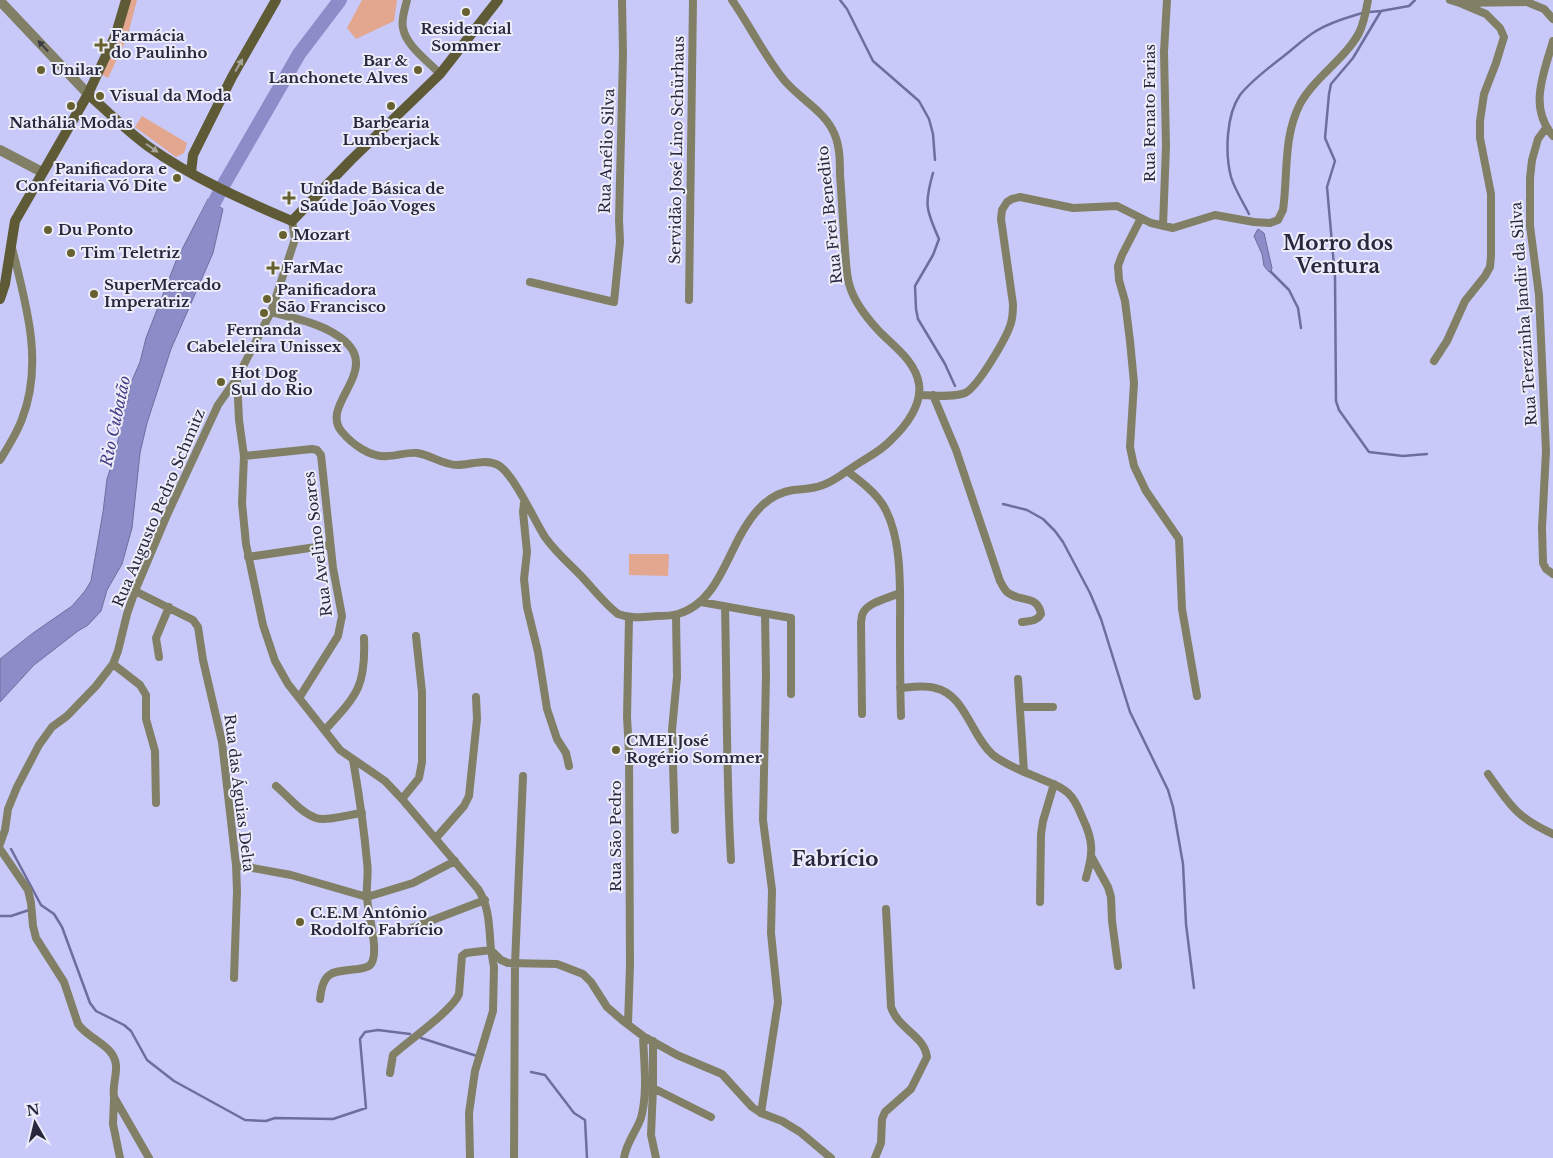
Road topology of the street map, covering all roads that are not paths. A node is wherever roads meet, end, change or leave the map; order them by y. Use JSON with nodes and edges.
{"nodes":[{"id":1,"x":126,"y":0,"type":"edge"},
{"id":2,"x":276,"y":0,"type":"edge"},
{"id":3,"x":407,"y":0,"type":"edge"},
{"id":4,"x":498,"y":0,"type":"edge"},
{"id":5,"x":622,"y":0,"type":"edge"},
{"id":6,"x":693,"y":0,"type":"edge"},
{"id":7,"x":732,"y":0,"type":"edge"},
{"id":8,"x":1167,"y":0,"type":"edge"},
{"id":9,"x":1368,"y":0,"type":"edge"},
{"id":10,"x":1450,"y":0,"type":"edge"},
{"id":11,"x":0,"y":1,"type":"edge"},
{"id":12,"x":1460,"y":3,"type":"junction"},
{"id":13,"x":1553,"y":19,"type":"edge"},
{"id":14,"x":1553,"y":41,"type":"edge"},
{"id":15,"x":440,"y":74,"type":"junction"},
{"id":16,"x":88,"y":94,"type":"junction"},
{"id":17,"x":1546,"y":128,"type":"junction"},
{"id":18,"x":1553,"y":136,"type":"edge"},
{"id":19,"x":0,"y":150,"type":"edge"},
{"id":20,"x":193,"y":155,"type":"junction"},
{"id":21,"x":177,"y":165,"type":"junction"},
{"id":22,"x":42,"y":172,"type":"junction"},
{"id":23,"x":194,"y":174,"type":"junction"},
{"id":24,"x":1141,"y":218,"type":"junction"},
{"id":25,"x":292,"y":221,"type":"junction"},
{"id":26,"x":1163,"y":226,"type":"junction"},
{"id":27,"x":12,"y":246,"type":"junction"},
{"id":28,"x":530,"y":282,"type":"dead end"},
{"id":29,"x":0,"y":299,"type":"edge"},
{"id":30,"x":689,"y":300,"type":"dead end"},
{"id":31,"x":271,"y":312,"type":"junction"},
{"id":32,"x":1434,"y":361,"type":"dead end"},
{"id":33,"x":237,"y":378,"type":"junction"},
{"id":34,"x":919,"y":395,"type":"junction"},
{"id":35,"x":933,"y":395,"type":"junction"},
{"id":36,"x":244,"y":456,"type":"junction"},
{"id":37,"x":0,"y":460,"type":"edge"},
{"id":38,"x":847,"y":471,"type":"junction"},
{"id":39,"x":524,"y":502,"type":"junction"},
{"id":40,"x":330,"y":545,"type":"junction"},
{"id":41,"x":248,"y":557,"type":"junction"},
{"id":42,"x":1553,"y":574,"type":"edge"},
{"id":43,"x":135,"y":591,"type":"junction"},
{"id":44,"x":900,"y":593,"type":"junction"},
{"id":45,"x":701,"y":602,"type":"junction"},
{"id":46,"x":169,"y":607,"type":"junction"},
{"id":47,"x":725,"y":607,"type":"junction"},
{"id":48,"x":765,"y":614,"type":"junction"},
{"id":49,"x":676,"y":615,"type":"junction"},
{"id":50,"x":629,"y":618,"type":"junction"},
{"id":51,"x":1022,"y":622,"type":"dead end"},
{"id":52,"x":416,"y":636,"type":"dead end"},
{"id":53,"x":364,"y":638,"type":"dead end"},
{"id":54,"x":159,"y":657,"type":"dead end"},
{"id":55,"x":113,"y":664,"type":"junction"},
{"id":56,"x":1018,"y":679,"type":"dead end"},
{"id":57,"x":900,"y":688,"type":"junction"},
{"id":58,"x":791,"y":694,"type":"dead end"},
{"id":59,"x":1197,"y":696,"type":"dead end"},
{"id":60,"x":476,"y":697,"type":"dead end"},
{"id":61,"x":299,"y":698,"type":"junction"},
{"id":62,"x":1020,"y":707,"type":"junction"},
{"id":63,"x":1052,"y":707,"type":"dead end"},
{"id":64,"x":862,"y":714,"type":"dead end"},
{"id":65,"x":901,"y":716,"type":"dead end"},
{"id":66,"x":326,"y":730,"type":"junction"},
{"id":67,"x":353,"y":760,"type":"junction"},
{"id":68,"x":569,"y":766,"type":"dead end"},
{"id":69,"x":1024,"y":772,"type":"junction"},
{"id":70,"x":1488,"y":774,"type":"dead end"},
{"id":71,"x":523,"y":776,"type":"dead end"},
{"id":72,"x":1054,"y":784,"type":"junction"},
{"id":73,"x":276,"y":786,"type":"dead end"},
{"id":74,"x":402,"y":799,"type":"junction"},
{"id":75,"x":156,"y":803,"type":"dead end"},
{"id":76,"x":362,"y":813,"type":"junction"},
{"id":77,"x":675,"y":830,"type":"dead end"},
{"id":78,"x":1553,"y":834,"type":"edge"},
{"id":79,"x":436,"y":838,"type":"junction"},
{"id":80,"x":0,"y":844,"type":"edge"},
{"id":81,"x":0,"y":849,"type":"edge"},
{"id":82,"x":1091,"y":856,"type":"junction"},
{"id":83,"x":731,"y":860,"type":"dead end"},
{"id":84,"x":455,"y":861,"type":"junction"},
{"id":85,"x":236,"y":865,"type":"junction"},
{"id":86,"x":1086,"y":878,"type":"dead end"},
{"id":87,"x":367,"y":897,"type":"junction"},
{"id":88,"x":485,"y":900,"type":"junction"},
{"id":89,"x":1040,"y":902,"type":"dead end"},
{"id":90,"x":886,"y":909,"type":"dead end"},
{"id":91,"x":404,"y":931,"type":"dead end"},
{"id":92,"x":491,"y":950,"type":"junction"},
{"id":93,"x":515,"y":964,"type":"junction"},
{"id":94,"x":1118,"y":966,"type":"dead end"},
{"id":95,"x":234,"y":978,"type":"dead end"},
{"id":96,"x":320,"y":999,"type":"dead end"},
{"id":97,"x":628,"y":1024,"type":"junction"},
{"id":98,"x":643,"y":1036,"type":"junction"},
{"id":99,"x":653,"y":1041,"type":"junction"},
{"id":100,"x":390,"y":1073,"type":"dead end"},
{"id":101,"x":653,"y":1088,"type":"junction"},
{"id":102,"x":114,"y":1097,"type":"junction"},
{"id":103,"x":761,"y":1113,"type":"junction"},
{"id":104,"x":711,"y":1117,"type":"dead end"},
{"id":105,"x":120,"y":1158,"type":"edge"},
{"id":106,"x":149,"y":1158,"type":"edge"},
{"id":107,"x":470,"y":1158,"type":"edge"},
{"id":108,"x":514,"y":1158,"type":"edge"},
{"id":109,"x":624,"y":1158,"type":"edge"},
{"id":110,"x":656,"y":1158,"type":"edge"},
{"id":111,"x":831,"y":1158,"type":"edge"},
{"id":112,"x":875,"y":1158,"type":"edge"}],
"edges":[{"from":1,"to":16,"type":"main road"},
{"from":20,"to":2,"type":"main road","one_way":true},
{"from":3,"to":15,"type":"street"},
{"from":4,"to":15,"type":"main road"},
{"from":5,"to":28,"type":"street","name":"Rua Anélio Silva"},
{"from":6,"to":30,"type":"street","name":"Servidão José Lino Schürhaus"},
{"from":7,"to":34,"type":"street","name":"Rua Frei Benedito"},
{"from":8,"to":26,"type":"street","name":"Rua Renato Farias"},
{"from":9,"to":26,"type":"street"},
{"from":10,"to":12,"type":"street"},
{"from":16,"to":11,"type":"street","one_way":true},
{"from":12,"to":13,"type":"street"},
{"from":12,"to":32,"type":"street"},
{"from":14,"to":17,"type":"street"},
{"from":15,"to":25,"type":"main road"},
{"from":16,"to":21,"type":"main road","one_way":true},
{"from":16,"to":22,"type":"main road"},
{"from":17,"to":18,"type":"street"},
{"from":17,"to":42,"type":"street","name":"Rua Terezinha Jandir da Silva"},
{"from":19,"to":22,"type":"street"},
{"from":20,"to":21,"type":"main road"},
{"from":20,"to":23,"type":"main road"},
{"from":21,"to":23,"type":"main road"},
{"from":22,"to":27,"type":"main road"},
{"from":23,"to":25,"type":"main road"},
{"from":24,"to":26,"type":"street"},
{"from":24,"to":35,"type":"street"},
{"from":24,"to":59,"type":"street"},
{"from":25,"to":31,"type":"street","name":"Rua Augusto Pedro Schmitz"},
{"from":27,"to":29,"type":"main road"},
{"from":27,"to":37,"type":"street"},
{"from":31,"to":33,"type":"street","name":"Rua Augusto Pedro Schmitz"},
{"from":31,"to":39,"type":"street"},
{"from":33,"to":36,"type":"street"},
{"from":33,"to":43,"type":"street","name":"Rua Augusto Pedro Schmitz"},
{"from":34,"to":35,"type":"street"},
{"from":34,"to":38,"type":"street"},
{"from":35,"to":51,"type":"street"},
{"from":36,"to":40,"type":"street","name":"Rua Avelino Soares"},
{"from":36,"to":41,"type":"street"},
{"from":38,"to":44,"type":"street"},
{"from":38,"to":45,"type":"street"},
{"from":39,"to":50,"type":"street"},
{"from":39,"to":68,"type":"street"},
{"from":40,"to":41,"type":"street"},
{"from":40,"to":61,"type":"street","name":"Rua Avelino Soares"},
{"from":41,"to":61,"type":"street"},
{"from":43,"to":46,"type":"street","name":"Rua das Águias Delta"},
{"from":43,"to":55,"type":"street","name":"Rua Augusto Pedro Schmitz"},
{"from":44,"to":57,"type":"street"},
{"from":44,"to":64,"type":"street"},
{"from":45,"to":47,"type":"street"},
{"from":45,"to":49,"type":"street"},
{"from":46,"to":54,"type":"street"},
{"from":46,"to":85,"type":"street","name":"Rua das Águias Delta"},
{"from":47,"to":48,"type":"street"},
{"from":47,"to":83,"type":"street"},
{"from":48,"to":58,"type":"street"},
{"from":48,"to":103,"type":"street"},
{"from":49,"to":50,"type":"street"},
{"from":49,"to":77,"type":"street"},
{"from":50,"to":97,"type":"street","name":"Rua São Pedro"},
{"from":52,"to":74,"type":"street"},
{"from":53,"to":66,"type":"street"},
{"from":55,"to":75,"type":"street"},
{"from":55,"to":80,"type":"street","name":"Rua Augusto Pedro Schmitz"},
{"from":56,"to":62,"type":"street"},
{"from":57,"to":65,"type":"street"},
{"from":57,"to":69,"type":"street"},
{"from":60,"to":79,"type":"street"},
{"from":61,"to":66,"type":"street"},
{"from":62,"to":63,"type":"street"},
{"from":62,"to":69,"type":"street"},
{"from":66,"to":67,"type":"street"},
{"from":67,"to":74,"type":"street"},
{"from":67,"to":76,"type":"street"},
{"from":69,"to":72,"type":"street"},
{"from":70,"to":78,"type":"street"},
{"from":71,"to":93,"type":"street"},
{"from":72,"to":82,"type":"street"},
{"from":72,"to":89,"type":"street"},
{"from":73,"to":76,"type":"street"},
{"from":74,"to":79,"type":"street"},
{"from":76,"to":87,"type":"street"},
{"from":79,"to":84,"type":"street"},
{"from":81,"to":102,"type":"street"},
{"from":82,"to":86,"type":"street"},
{"from":82,"to":94,"type":"street"},
{"from":84,"to":87,"type":"street"},
{"from":84,"to":88,"type":"street"},
{"from":85,"to":87,"type":"street"},
{"from":85,"to":95,"type":"street","name":"Rua das Águias Delta"},
{"from":87,"to":96,"type":"street"},
{"from":88,"to":91,"type":"street"},
{"from":88,"to":92,"type":"street"},
{"from":90,"to":112,"type":"street"},
{"from":92,"to":93,"type":"street"},
{"from":92,"to":100,"type":"street"},
{"from":92,"to":107,"type":"street"},
{"from":93,"to":97,"type":"street"},
{"from":93,"to":108,"type":"street"},
{"from":97,"to":98,"type":"street"},
{"from":98,"to":99,"type":"street"},
{"from":98,"to":109,"type":"street"},
{"from":99,"to":101,"type":"street"},
{"from":99,"to":103,"type":"street"},
{"from":101,"to":104,"type":"street"},
{"from":101,"to":110,"type":"street"},
{"from":102,"to":105,"type":"street"},
{"from":102,"to":106,"type":"street"},
{"from":103,"to":111,"type":"street"}]}
